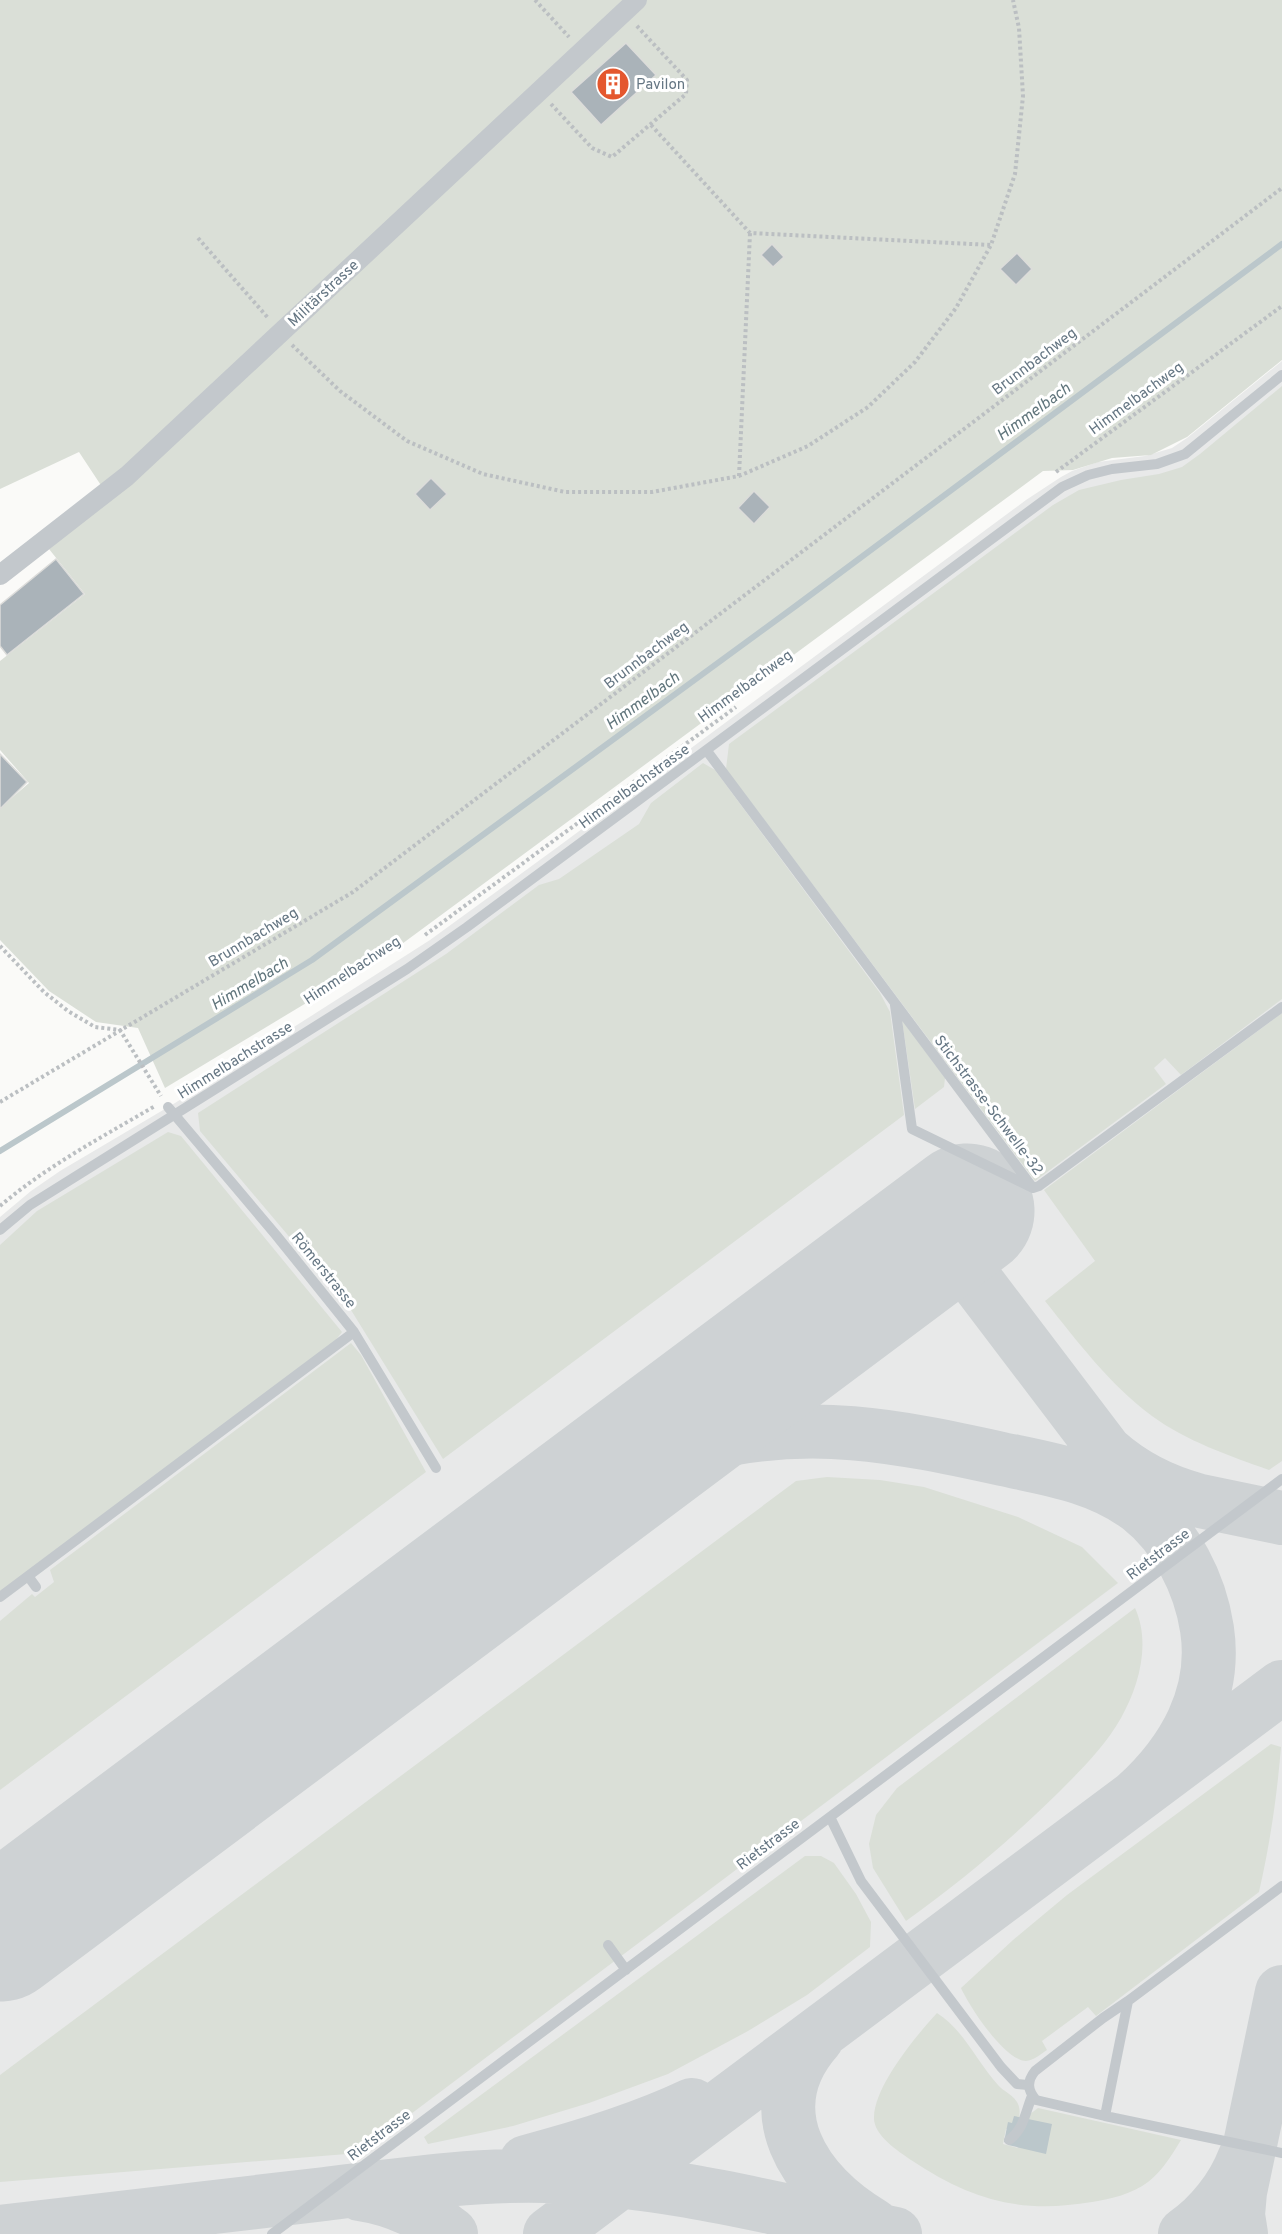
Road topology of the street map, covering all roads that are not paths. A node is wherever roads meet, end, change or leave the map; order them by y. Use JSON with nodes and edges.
{"nodes":[{"id":1,"x":631,"y":6,"type":"edge"},
{"id":2,"x":1282,"y":375,"type":"edge"},
{"id":3,"x":0,"y":575,"type":"edge"},
{"id":4,"x":707,"y":751,"type":"junction"},
{"id":5,"x":895,"y":1005,"type":"junction"},
{"id":6,"x":1282,"y":1007,"type":"edge"},
{"id":7,"x":168,"y":1108,"type":"junction"},
{"id":8,"x":1033,"y":1188,"type":"junction"},
{"id":9,"x":0,"y":1230,"type":"edge"},
{"id":10,"x":354,"y":1332,"type":"junction"},
{"id":11,"x":436,"y":1468,"type":"dead end"},
{"id":12,"x":1282,"y":1479,"type":"edge"},
{"id":13,"x":28,"y":1576,"type":"junction"},
{"id":14,"x":36,"y":1587,"type":"dead end"},
{"id":15,"x":0,"y":1597,"type":"edge"},
{"id":16,"x":830,"y":1817,"type":"junction"},
{"id":17,"x":1282,"y":1886,"type":"edge"},
{"id":18,"x":608,"y":1945,"type":"dead end"},
{"id":19,"x":626,"y":1970,"type":"junction"},
{"id":20,"x":1128,"y":2001,"type":"junction"},
{"id":21,"x":1030,"y":2091,"type":"junction"},
{"id":22,"x":1105,"y":2116,"type":"junction"},
{"id":23,"x":1009,"y":2140,"type":"dead end"},
{"id":24,"x":1282,"y":2153,"type":"edge"},
{"id":25,"x":272,"y":2234,"type":"edge"}],
"edges":[{"from":1,"to":3,"type":"street","name":"Militärstrasse"},
{"from":2,"to":4,"type":"lane","name":"Himmelbachstrasse"},
{"from":4,"to":5,"type":"lane","name":"Stichstrasse-Schwelle-32"},
{"from":4,"to":7,"type":"lane","name":"Himmelbachstrasse"},
{"from":5,"to":8,"type":"lane","name":"Stichstrasse-Schwelle-32"},
{"from":5,"to":8,"type":"lane","name":"Stichstrasse-Schwelle-32"},
{"from":6,"to":8,"type":"lane"},
{"from":7,"to":9,"type":"lane","name":"Himmelbachstrasse"},
{"from":7,"to":10,"type":"lane","name":"Römerstrasse"},
{"from":10,"to":11,"type":"lane","name":"Römerstrasse"},
{"from":10,"to":13,"type":"lane"},
{"from":12,"to":16,"type":"lane","name":"Rietstrasse"},
{"from":13,"to":14,"type":"lane"},
{"from":13,"to":15,"type":"lane"},
{"from":16,"to":19,"type":"lane","name":"Rietstrasse"},
{"from":16,"to":21,"type":"lane"},
{"from":17,"to":20,"type":"lane"},
{"from":18,"to":19,"type":"lane"},
{"from":19,"to":25,"type":"lane","name":"Rietstrasse"},
{"from":20,"to":21,"type":"lane"},
{"from":20,"to":22,"type":"lane"},
{"from":21,"to":22,"type":"lane"},
{"from":21,"to":23,"type":"lane"},
{"from":22,"to":24,"type":"lane"}]}
